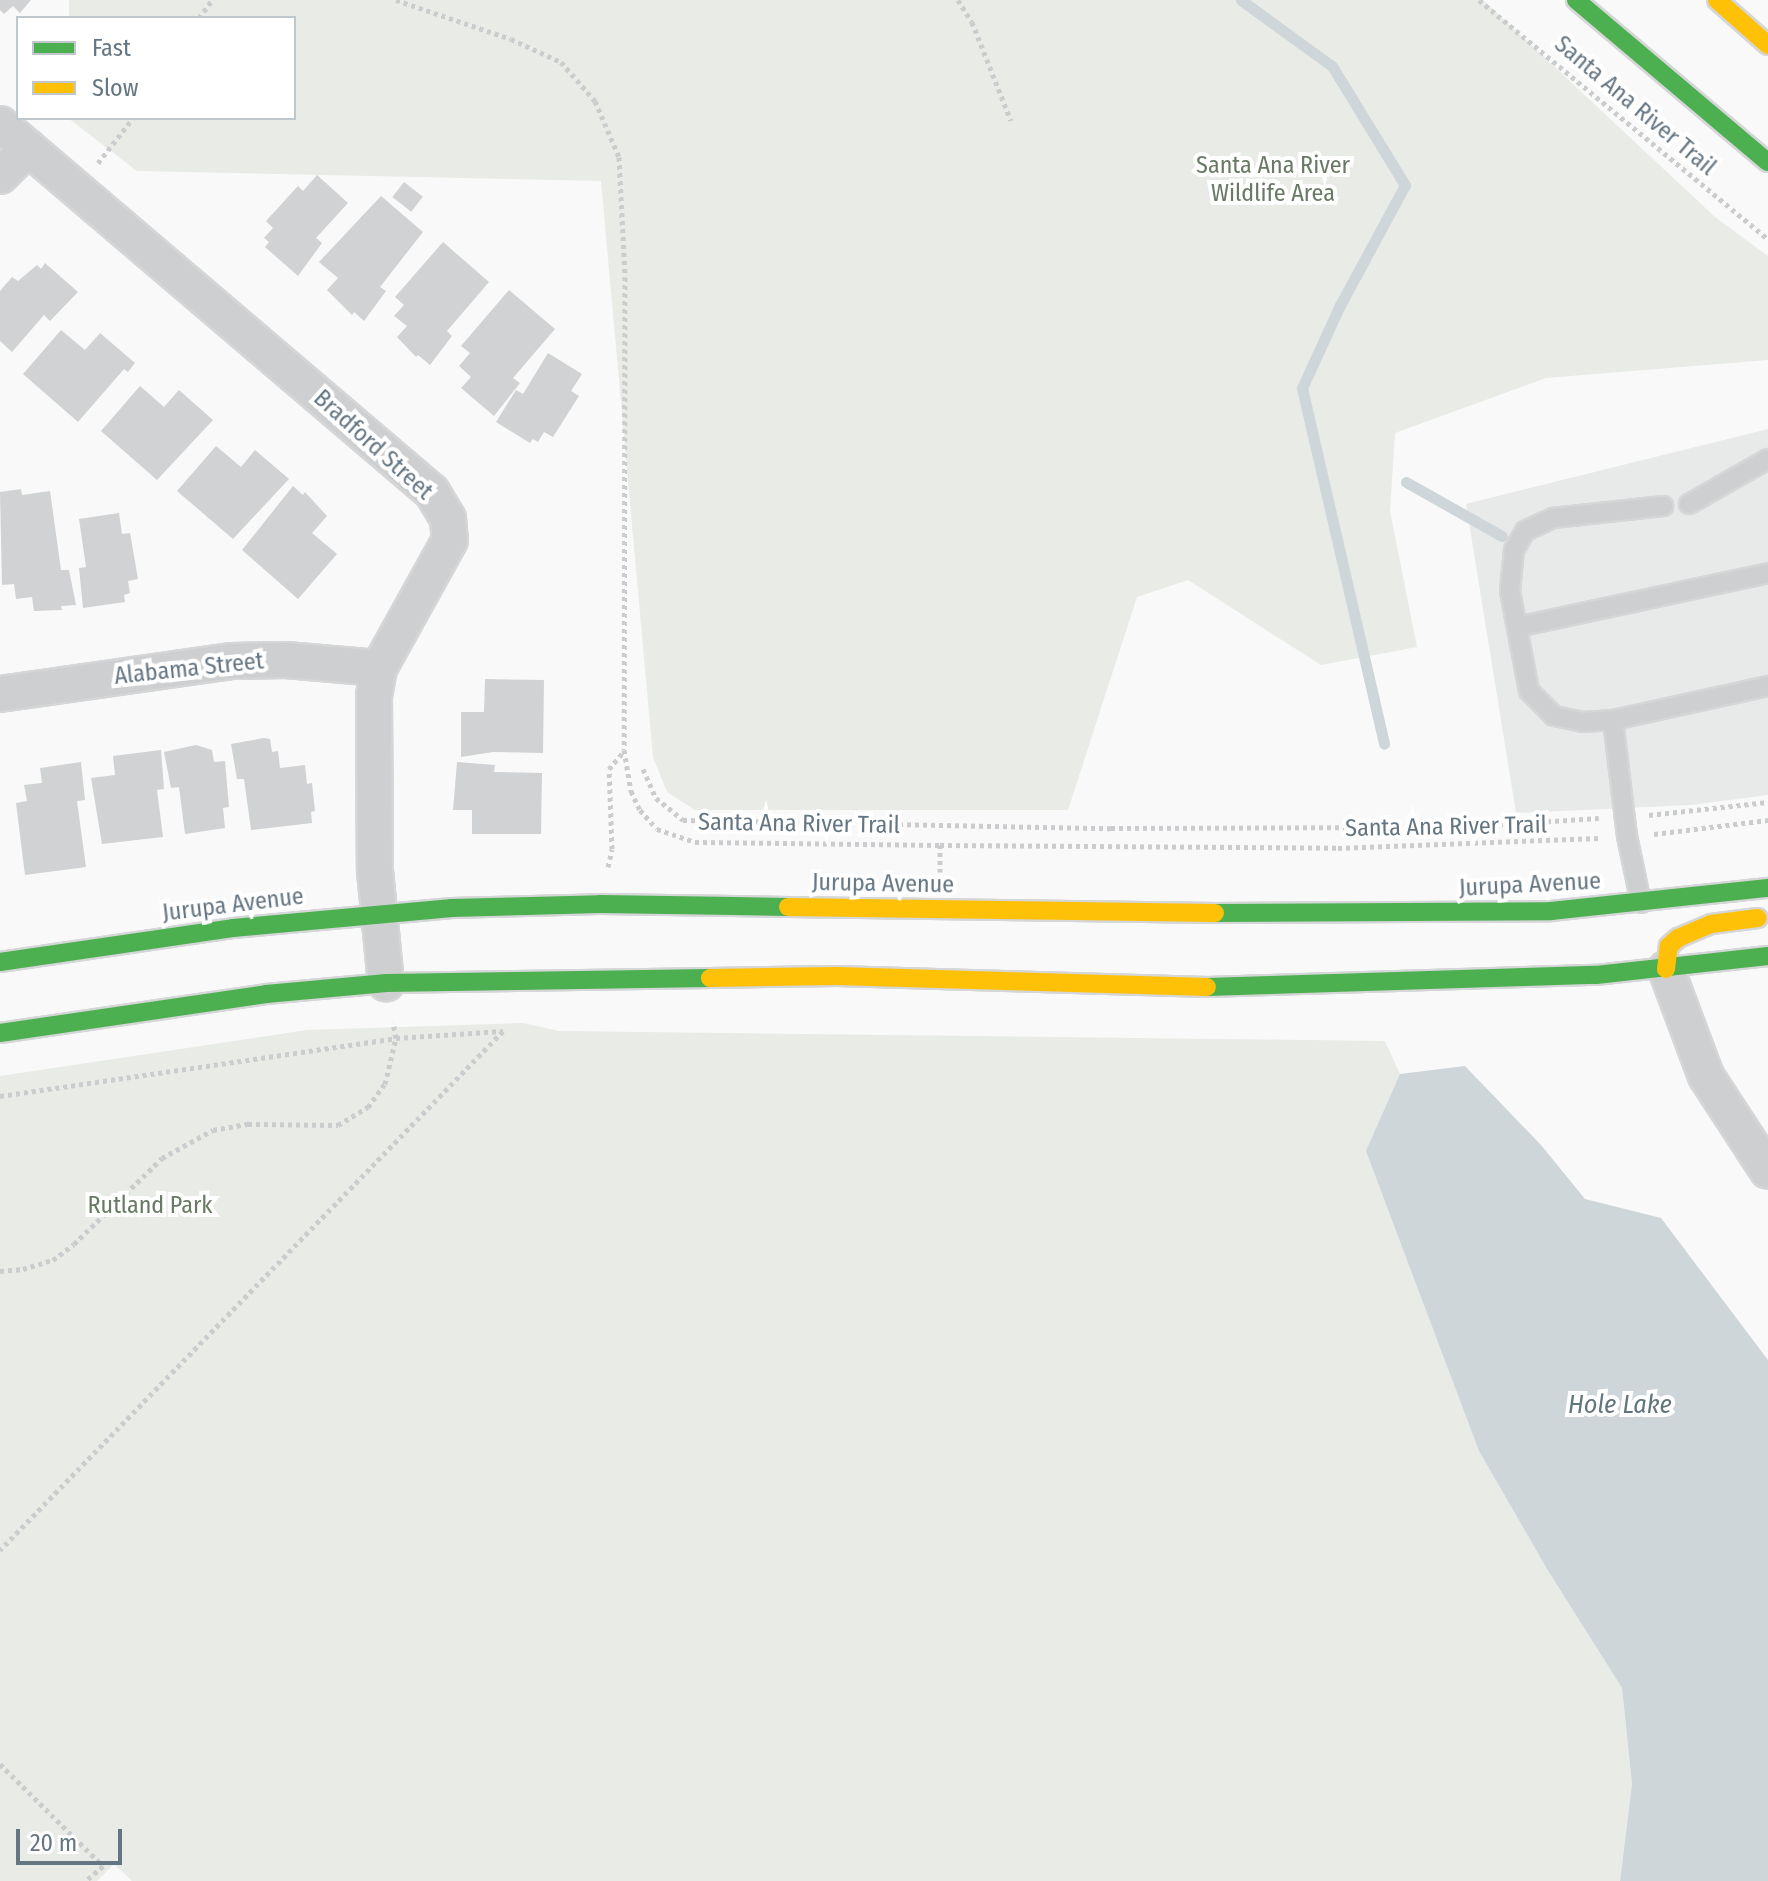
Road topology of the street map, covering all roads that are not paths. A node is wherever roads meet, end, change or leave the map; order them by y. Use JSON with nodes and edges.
{"nodes":[{"id":1,"x":1576,"y":0,"type":"edge"},
{"id":2,"x":1717,"y":0,"type":"edge"},
{"id":3,"x":1768,"y":45,"type":"edge"},
{"id":4,"x":0,"y":124,"type":"edge"},
{"id":5,"x":28,"y":148,"type":"junction"},
{"id":6,"x":1768,"y":162,"type":"edge"},
{"id":7,"x":0,"y":176,"type":"edge"},
{"id":8,"x":1768,"y":459,"type":"edge"},
{"id":9,"x":1689,"y":504,"type":"dead end"},
{"id":10,"x":1663,"y":506,"type":"dead end"},
{"id":11,"x":1768,"y":573,"type":"edge"},
{"id":12,"x":1517,"y":627,"type":"junction"},
{"id":13,"x":379,"y":668,"type":"junction"},
{"id":14,"x":1768,"y":686,"type":"edge"},
{"id":15,"x":0,"y":694,"type":"edge"},
{"id":16,"x":1613,"y":720,"type":"junction"},
{"id":17,"x":1768,"y":888,"type":"edge"},
{"id":18,"x":1641,"y":903,"type":"junction"},
{"id":19,"x":377,"y":913,"type":"junction"},
{"id":20,"x":1768,"y":917,"type":"edge"},
{"id":21,"x":1768,"y":956,"type":"edge"},
{"id":22,"x":0,"y":962,"type":"edge"},
{"id":23,"x":1272,"y":965,"type":"dead end"},
{"id":24,"x":1666,"y":969,"type":"junction"},
{"id":25,"x":386,"y":983,"type":"junction"},
{"id":26,"x":1216,"y":987,"type":"junction"},
{"id":27,"x":0,"y":1033,"type":"edge"},
{"id":28,"x":1768,"y":1171,"type":"edge"}],
"edges":[{"from":1,"to":6,"type":"main road"},
{"from":2,"to":3,"type":"main road"},
{"from":4,"to":5,"type":"street","name":"Bradford Street"},
{"from":5,"to":7,"type":"street"},
{"from":5,"to":13,"type":"street","name":"Bradford Street"},
{"from":8,"to":9,"type":"lane"},
{"from":10,"to":12,"type":"lane"},
{"from":11,"to":12,"type":"lane"},
{"from":12,"to":16,"type":"lane"},
{"from":13,"to":15,"type":"street","name":"Alabama Street"},
{"from":13,"to":19,"type":"street","name":"Bradford Street"},
{"from":14,"to":16,"type":"lane"},
{"from":16,"to":18,"type":"lane"},
{"from":17,"to":18,"type":"main road","name":"Jurupa Avenue"},
{"from":18,"to":19,"type":"main road","name":"Jurupa Avenue"},
{"from":19,"to":22,"type":"main road","name":"Jurupa Avenue"},
{"from":19,"to":25,"type":"street","name":"Bradford Street"},
{"from":20,"to":24,"type":"main road"},
{"from":21,"to":24,"type":"main road"},
{"from":23,"to":26,"type":"main road"},
{"from":24,"to":26,"type":"main road"},
{"from":24,"to":28,"type":"street"},
{"from":25,"to":26,"type":"main road"},
{"from":25,"to":27,"type":"main road"}]}
